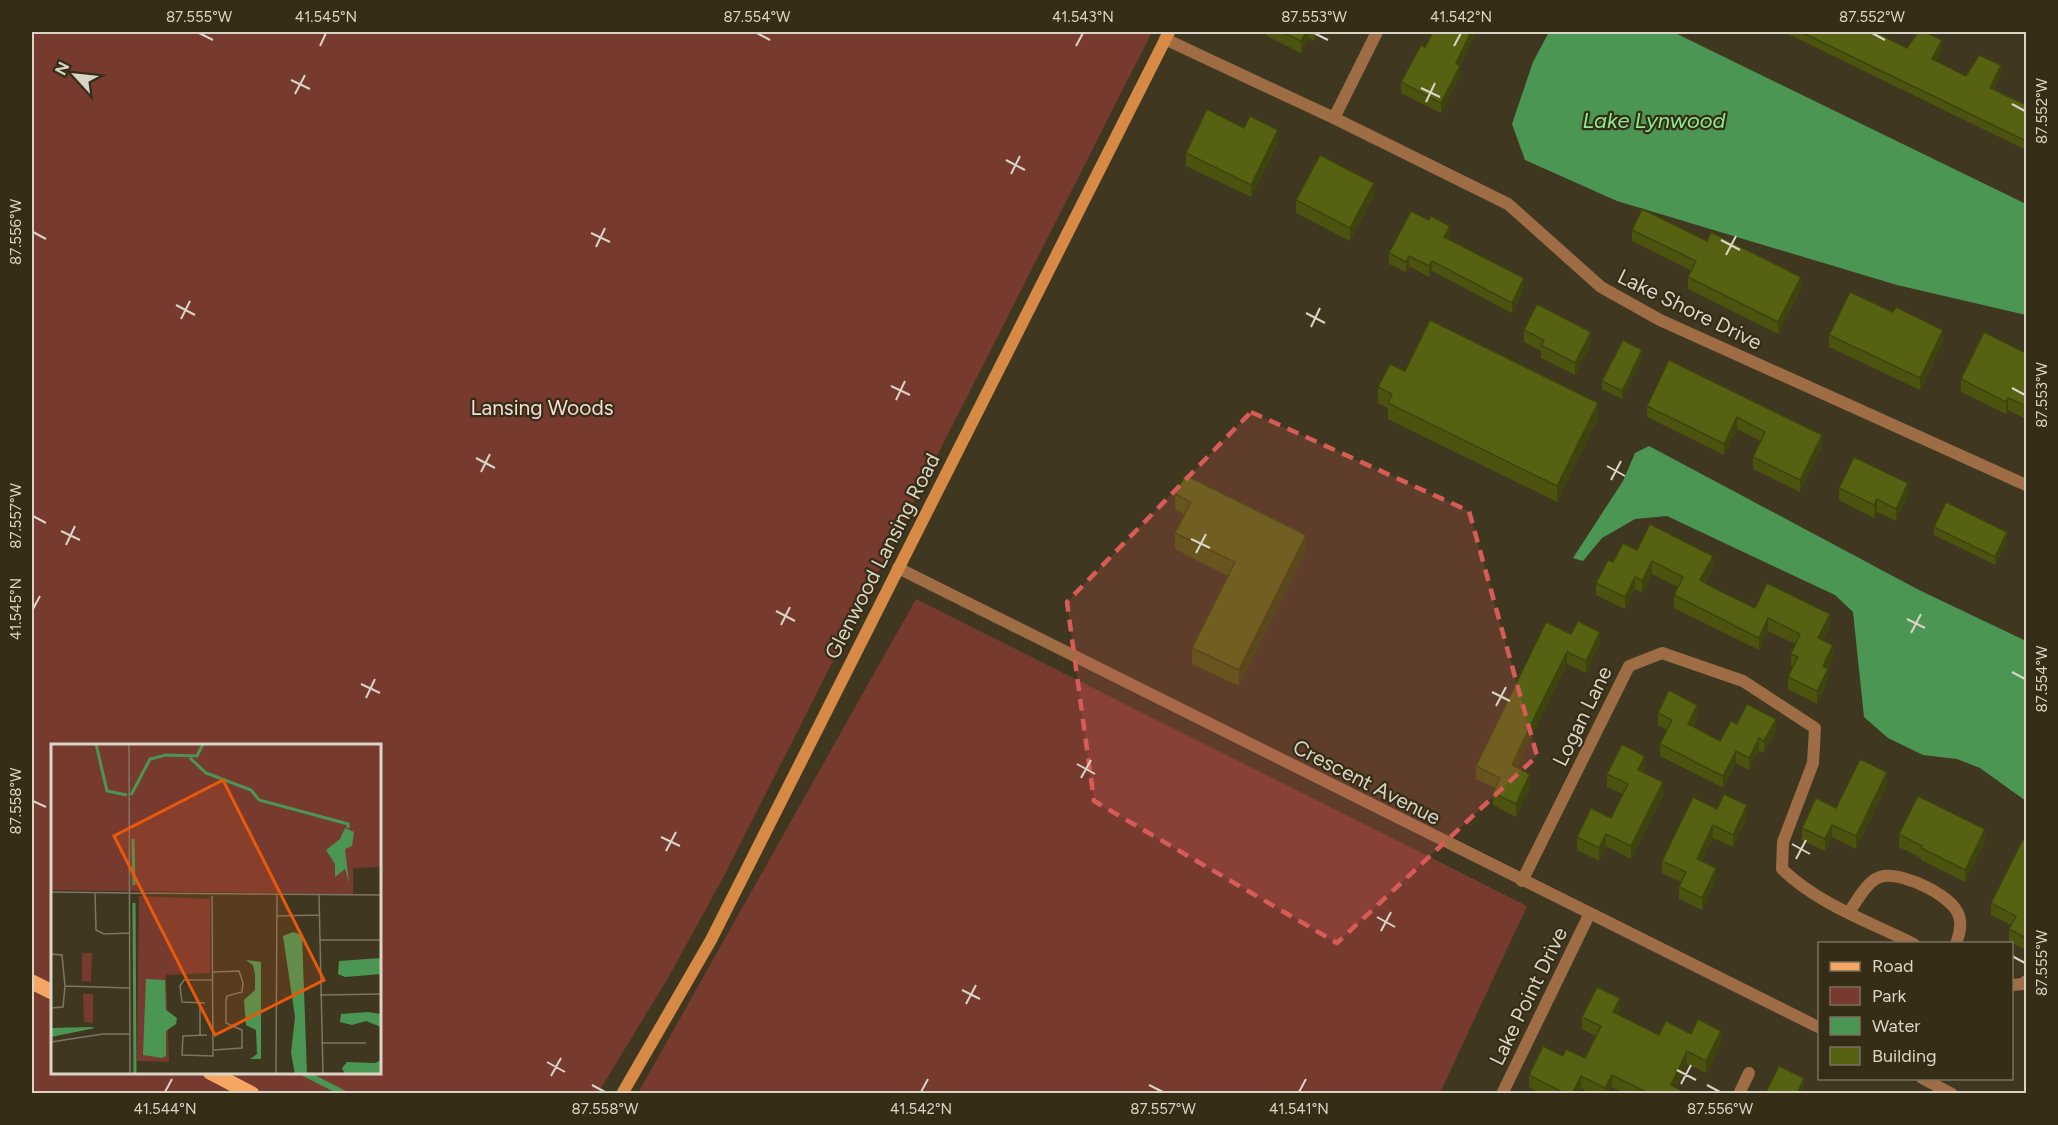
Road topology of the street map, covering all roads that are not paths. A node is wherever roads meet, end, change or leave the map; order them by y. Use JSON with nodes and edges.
{"nodes":[{"id":1,"x":1377,"y":32,"type":"edge"},
{"id":2,"x":1167,"y":35,"type":"edge"},
{"id":3,"x":1334,"y":118,"type":"junction"},
{"id":4,"x":2026,"y":485,"type":"edge"},
{"id":5,"x":898,"y":568,"type":"junction"},
{"id":6,"x":1522,"y":881,"type":"junction"},
{"id":7,"x":1849,"y":912,"type":"junction"},
{"id":8,"x":1589,"y":915,"type":"junction"},
{"id":9,"x":1910,"y":942,"type":"edge"},
{"id":10,"x":1957,"y":942,"type":"edge"},
{"id":11,"x":32,"y":982,"type":"edge"},
{"id":12,"x":51,"y":992,"type":"edge"},
{"id":13,"x":1818,"y":1027,"type":"edge"},
{"id":14,"x":1749,"y":1073,"type":"dead end"},
{"id":15,"x":214,"y":1074,"type":"edge"},
{"id":16,"x":1926,"y":1080,"type":"edge"},
{"id":17,"x":252,"y":1094,"type":"edge"},
{"id":18,"x":622,"y":1094,"type":"edge"},
{"id":19,"x":1502,"y":1094,"type":"edge"},
{"id":20,"x":1739,"y":1094,"type":"edge"},
{"id":21,"x":1952,"y":1094,"type":"edge"}],
"edges":[{"from":1,"to":3,"type":"street"},
{"from":2,"to":3,"type":"street","name":"Lake Shore Drive"},
{"from":2,"to":5,"type":"main road","name":"Glenwood Lansing Road"},
{"from":3,"to":4,"type":"street","name":"Lake Shore Drive"},
{"from":5,"to":6,"type":"street","name":"Crescent Avenue"},
{"from":5,"to":18,"type":"main road","name":"Glenwood Lansing Road"},
{"from":6,"to":7,"type":"street","name":"Logan Lane"},
{"from":6,"to":8,"type":"street","name":"Crescent Avenue"},
{"from":7,"to":9,"type":"street","name":"Logan Lane"},
{"from":7,"to":10,"type":"street"},
{"from":8,"to":13,"type":"street","name":"Crescent Avenue"},
{"from":8,"to":19,"type":"street","name":"Lake Point Drive"},
{"from":11,"to":12,"type":"main road"},
{"from":14,"to":20,"type":"street"},
{"from":15,"to":17,"type":"main road"},
{"from":16,"to":21,"type":"street"}]}
